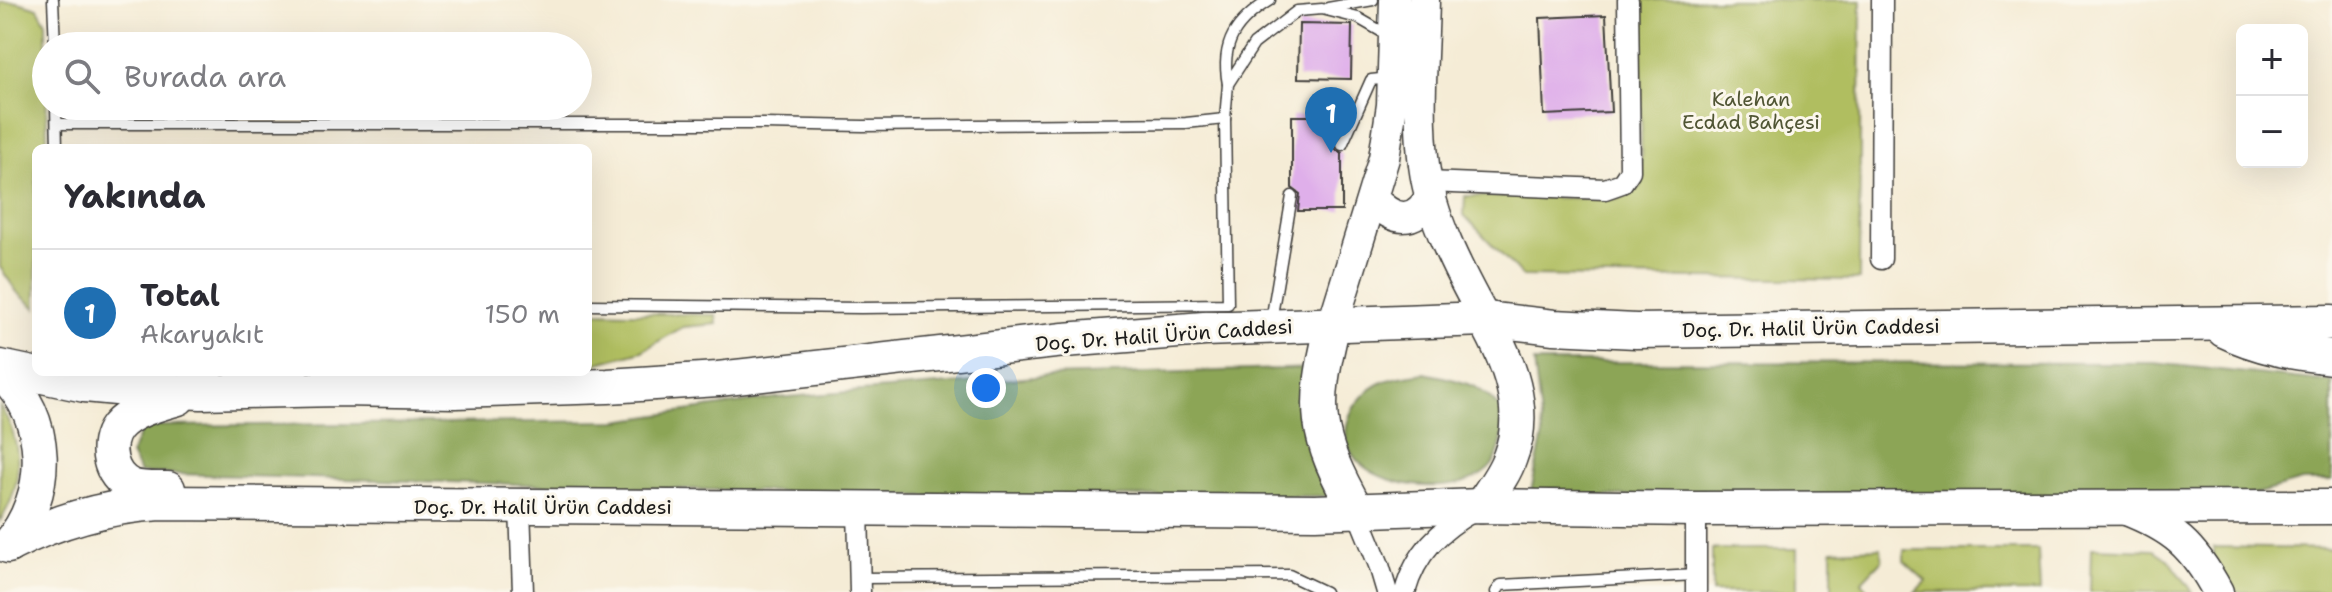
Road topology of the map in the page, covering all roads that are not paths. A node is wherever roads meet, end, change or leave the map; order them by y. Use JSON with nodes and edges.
{"nodes":[{"id":1,"x":53,"y":0,"type":"edge"},
{"id":2,"x":1270,"y":0,"type":"edge"},
{"id":3,"x":1373,"y":0,"type":"edge"},
{"id":4,"x":1395,"y":0,"type":"edge"},
{"id":5,"x":1424,"y":0,"type":"edge"},
{"id":6,"x":1628,"y":0,"type":"edge"},
{"id":7,"x":1882,"y":0,"type":"edge"},
{"id":8,"x":1322,"y":9,"type":"junction"},
{"id":9,"x":54,"y":32,"type":"edge"},
{"id":10,"x":1395,"y":39,"type":"junction"},
{"id":11,"x":1392,"y":78,"type":"junction"},
{"id":12,"x":1228,"y":84,"type":"junction"},
{"id":13,"x":1225,"y":119,"type":"junction"},
{"id":14,"x":57,"y":120,"type":"edge"},
{"id":15,"x":57,"y":124,"type":"junction"},
{"id":16,"x":57,"y":144,"type":"edge"},
{"id":17,"x":1342,"y":145,"type":"dead end"},
{"id":18,"x":1429,"y":189,"type":"junction"},
{"id":19,"x":1292,"y":196,"type":"dead end"},
{"id":20,"x":1373,"y":199,"type":"junction"},
{"id":21,"x":1881,"y":259,"type":"dead end"},
{"id":22,"x":592,"y":305,"type":"edge"},
{"id":23,"x":1485,"y":319,"type":"junction"},
{"id":24,"x":2332,"y":322,"type":"edge"},
{"id":25,"x":2210,"y":323,"type":"junction"},
{"id":26,"x":1333,"y":324,"type":"junction"},
{"id":27,"x":1270,"y":326,"type":"junction"},
{"id":28,"x":2332,"y":357,"type":"edge"},
{"id":29,"x":0,"y":369,"type":"edge"},
{"id":30,"x":32,"y":375,"type":"edge"},
{"id":31,"x":37,"y":376,"type":"edge"},
{"id":32,"x":201,"y":392,"type":"junction"},
{"id":33,"x":242,"y":504,"type":"junction"},
{"id":34,"x":2325,"y":505,"type":"edge"},
{"id":35,"x":1481,"y":506,"type":"junction"},
{"id":36,"x":520,"y":507,"type":"junction"},
{"id":37,"x":858,"y":509,"type":"junction"},
{"id":38,"x":1696,"y":509,"type":"junction"},
{"id":39,"x":2124,"y":509,"type":"junction"},
{"id":40,"x":1357,"y":511,"type":"junction"},
{"id":41,"x":5,"y":549,"type":"edge"},
{"id":42,"x":1696,"y":584,"type":"edge"},
{"id":43,"x":860,"y":585,"type":"edge"},
{"id":44,"x":523,"y":592,"type":"edge"},
{"id":45,"x":1325,"y":592,"type":"edge"},
{"id":46,"x":1387,"y":592,"type":"edge"},
{"id":47,"x":1405,"y":592,"type":"edge"},
{"id":48,"x":1496,"y":592,"type":"edge"},
{"id":49,"x":2218,"y":592,"type":"edge"}],
"edges":[{"from":1,"to":9,"type":"lane"},
{"from":2,"to":12,"type":"lane"},
{"from":3,"to":8,"type":"lane"},
{"from":4,"to":10,"type":"street"},
{"from":5,"to":18,"type":"street"},
{"from":6,"to":18,"type":"street"},
{"from":7,"to":21,"type":"street"},
{"from":8,"to":10,"type":"lane"},
{"from":8,"to":12,"type":"lane"},
{"from":10,"to":11,"type":"street"},
{"from":11,"to":17,"type":"lane"},
{"from":11,"to":20,"type":"street"},
{"from":12,"to":13,"type":"lane"},
{"from":13,"to":15,"type":"lane"},
{"from":13,"to":22,"type":"lane"},
{"from":14,"to":15,"type":"lane"},
{"from":15,"to":16,"type":"lane"},
{"from":18,"to":20,"type":"street"},
{"from":18,"to":23,"type":"street"},
{"from":19,"to":27,"type":"lane"},
{"from":20,"to":26,"type":"street"},
{"from":23,"to":25,"type":"main road","name":"Doç. Dr. Halil Ürün Caddesi"},
{"from":23,"to":26,"type":"main road","name":"Doç. Dr. Halil Ürün Caddesi"},
{"from":23,"to":35,"type":"main road"},
{"from":24,"to":25,"type":"main road","name":"Doç. Dr. Halil Ürün Caddesi"},
{"from":25,"to":28,"type":"main road"},
{"from":26,"to":27,"type":"main road","name":"Doç. Dr. Halil Ürün Caddesi"},
{"from":26,"to":40,"type":"main road"},
{"from":27,"to":32,"type":"main road","name":"Doç. Dr. Halil Ürün Caddesi"},
{"from":29,"to":30,"type":"main road","name":"Doç. Dr. Halil Ürün Caddesi"},
{"from":29,"to":41,"type":"main road"},
{"from":31,"to":32,"type":"main road","name":"Doç. Dr. Halil Ürün Caddesi"},
{"from":32,"to":33,"type":"main road"},
{"from":33,"to":36,"type":"main road","name":"Doç. Dr. Halil Ürün Caddesi"},
{"from":33,"to":41,"type":"main road","name":"Doç. Dr. Halil Ürün Caddesi"},
{"from":34,"to":39,"type":"main road","name":"Doç. Dr. Halil Ürün Caddesi"},
{"from":35,"to":38,"type":"main road","name":"Doç. Dr. Halil Ürün Caddesi"},
{"from":35,"to":40,"type":"main road","name":"Doç. Dr. Halil Ürün Caddesi"},
{"from":35,"to":47,"type":"street"},
{"from":36,"to":37,"type":"main road","name":"Doç. Dr. Halil Ürün Caddesi"},
{"from":36,"to":44,"type":"street"},
{"from":37,"to":40,"type":"main road","name":"Doç. Dr. Halil Ürün Caddesi"},
{"from":37,"to":43,"type":"street"},
{"from":38,"to":39,"type":"main road","name":"Doç. Dr. Halil Ürün Caddesi"},
{"from":38,"to":42,"type":"street"},
{"from":39,"to":49,"type":"street"},
{"from":40,"to":46,"type":"street"},
{"from":42,"to":48,"type":"lane"},
{"from":43,"to":45,"type":"lane"}]}
